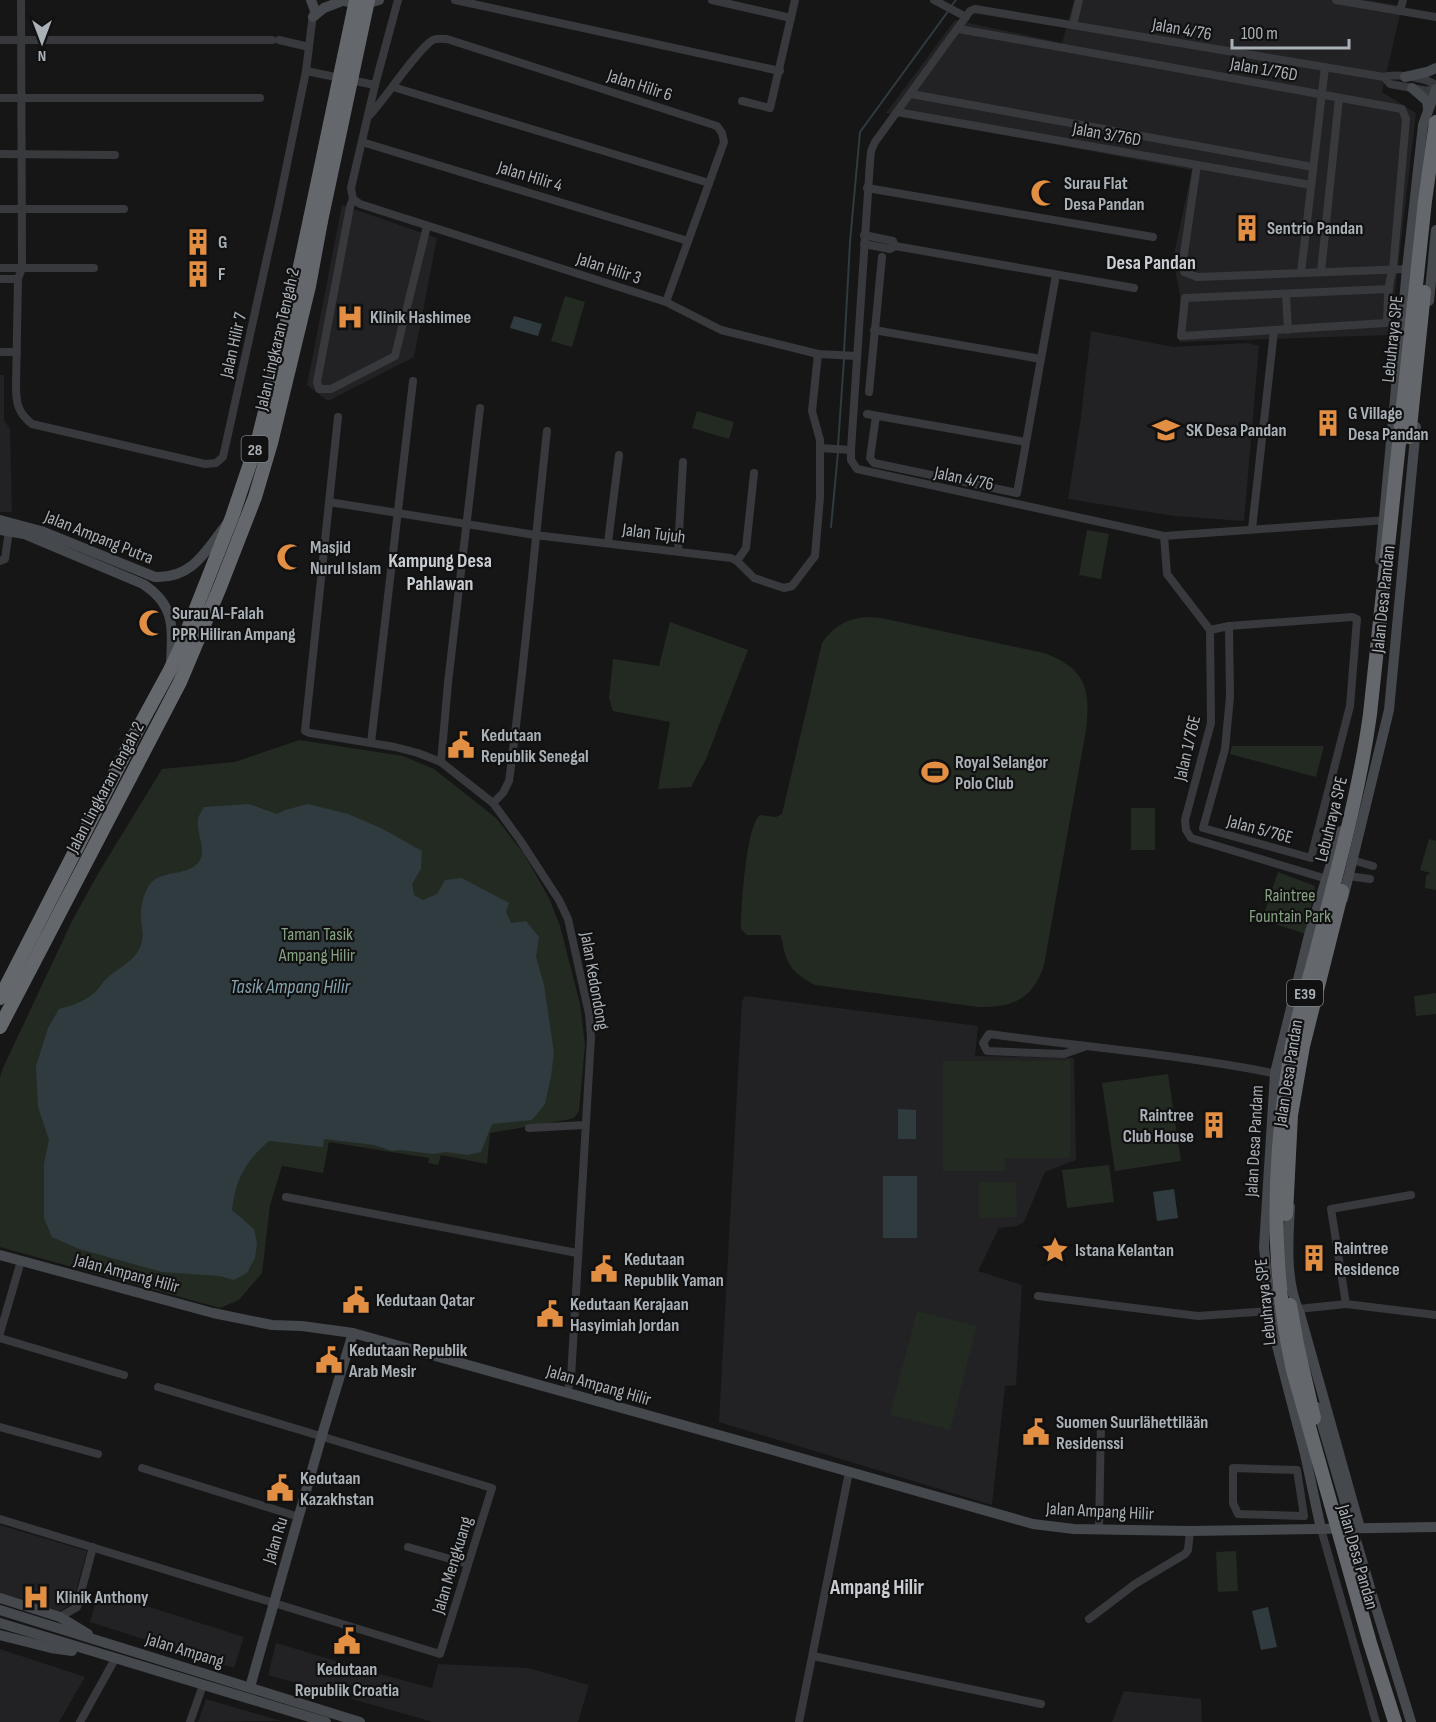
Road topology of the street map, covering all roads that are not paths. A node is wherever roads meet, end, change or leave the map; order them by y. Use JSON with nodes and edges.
{"nodes":[{"id":1,"x":21,"y":0,"type":"edge"},
{"id":2,"x":346,"y":0,"type":"edge"},
{"id":3,"x":368,"y":0,"type":"edge"},
{"id":4,"x":379,"y":0,"type":"edge"},
{"id":5,"x":398,"y":0,"type":"edge"},
{"id":6,"x":455,"y":0,"type":"edge"},
{"id":7,"x":712,"y":0,"type":"edge"},
{"id":8,"x":795,"y":0,"type":"edge"},
{"id":9,"x":1079,"y":0,"type":"edge"},
{"id":10,"x":1336,"y":0,"type":"edge"},
{"id":11,"x":1403,"y":0,"type":"edge"},
{"id":12,"x":937,"y":2,"type":"edge"},
{"id":13,"x":313,"y":6,"type":"edge"},
{"id":14,"x":1400,"y":11,"type":"junction"},
{"id":15,"x":966,"y":17,"type":"junction"},
{"id":16,"x":1436,"y":17,"type":"edge"},
{"id":17,"x":791,"y":18,"type":"junction"},
{"id":18,"x":1073,"y":25,"type":"junction"},
{"id":19,"x":959,"y":28,"type":"junction"},
{"id":20,"x":0,"y":40,"type":"edge"},
{"id":21,"x":21,"y":40,"type":"junction"},
{"id":22,"x":309,"y":47,"type":"junction"},
{"id":23,"x":1325,"y":67,"type":"junction"},
{"id":24,"x":1436,"y":68,"type":"edge"},
{"id":25,"x":306,"y":71,"type":"junction"},
{"id":26,"x":780,"y":71,"type":"junction"},
{"id":27,"x":1384,"y":77,"type":"junction"},
{"id":28,"x":1405,"y":77,"type":"junction"},
{"id":29,"x":375,"y":85,"type":"junction"},
{"id":30,"x":393,"y":87,"type":"junction"},
{"id":31,"x":1436,"y":87,"type":"edge"},
{"id":32,"x":1412,"y":88,"type":"junction"},
{"id":33,"x":911,"y":94,"type":"junction"},
{"id":34,"x":1321,"y":95,"type":"junction"},
{"id":35,"x":0,"y":98,"type":"edge"},
{"id":36,"x":21,"y":98,"type":"junction"},
{"id":37,"x":260,"y":98,"type":"dead end"},
{"id":38,"x":1339,"y":98,"type":"junction"},
{"id":39,"x":742,"y":101,"type":"dead end"},
{"id":40,"x":1428,"y":109,"type":"junction"},
{"id":41,"x":897,"y":112,"type":"junction"},
{"id":42,"x":367,"y":118,"type":"junction"},
{"id":43,"x":1436,"y":121,"type":"edge"},
{"id":44,"x":362,"y":141,"type":"junction"},
{"id":45,"x":0,"y":154,"type":"edge"},
{"id":46,"x":22,"y":154,"type":"junction"},
{"id":47,"x":115,"y":155,"type":"dead end"},
{"id":48,"x":1197,"y":165,"type":"junction"},
{"id":49,"x":1313,"y":167,"type":"junction"},
{"id":50,"x":1436,"y":177,"type":"edge"},
{"id":51,"x":709,"y":183,"type":"junction"},
{"id":52,"x":1311,"y":185,"type":"junction"},
{"id":53,"x":867,"y":188,"type":"junction"},
{"id":54,"x":353,"y":199,"type":"junction"},
{"id":55,"x":0,"y":209,"type":"edge"},
{"id":56,"x":22,"y":209,"type":"junction"},
{"id":57,"x":123,"y":209,"type":"dead end"},
{"id":58,"x":315,"y":220,"type":"junction"},
{"id":59,"x":427,"y":225,"type":"junction"},
{"id":60,"x":1436,"y":230,"type":"edge"},
{"id":61,"x":1153,"y":237,"type":"dead end"},
{"id":62,"x":864,"y":240,"type":"junction"},
{"id":63,"x":688,"y":241,"type":"junction"},
{"id":64,"x":882,"y":257,"type":"dead end"},
{"id":65,"x":0,"y":268,"type":"edge"},
{"id":66,"x":22,"y":268,"type":"junction"},
{"id":67,"x":94,"y":268,"type":"dead end"},
{"id":68,"x":1407,"y":269,"type":"junction"},
{"id":69,"x":1393,"y":270,"type":"junction"},
{"id":70,"x":1321,"y":272,"type":"junction"},
{"id":71,"x":1301,"y":273,"type":"junction"},
{"id":72,"x":1056,"y":274,"type":"junction"},
{"id":73,"x":0,"y":279,"type":"edge"},
{"id":74,"x":18,"y":279,"type":"junction"},
{"id":75,"x":1134,"y":288,"type":"dead end"},
{"id":76,"x":1389,"y":289,"type":"junction"},
{"id":77,"x":1286,"y":294,"type":"junction"},
{"id":78,"x":666,"y":302,"type":"junction"},
{"id":79,"x":874,"y":330,"type":"junction"},
{"id":80,"x":1288,"y":330,"type":"junction"},
{"id":81,"x":1274,"y":331,"type":"junction"},
{"id":82,"x":0,"y":352,"type":"edge"},
{"id":83,"x":17,"y":352,"type":"junction"},
{"id":84,"x":818,"y":354,"type":"junction"},
{"id":85,"x":853,"y":355,"type":"junction"},
{"id":86,"x":1041,"y":359,"type":"junction"},
{"id":87,"x":413,"y":381,"type":"dead end"},
{"id":88,"x":869,"y":392,"type":"dead end"},
{"id":89,"x":480,"y":408,"type":"dead end"},
{"id":90,"x":867,"y":414,"type":"dead end"},
{"id":91,"x":876,"y":416,"type":"junction"},
{"id":92,"x":338,"y":417,"type":"dead end"},
{"id":93,"x":547,"y":431,"type":"dead end"},
{"id":94,"x":1026,"y":442,"type":"junction"},
{"id":95,"x":825,"y":448,"type":"junction"},
{"id":96,"x":851,"y":450,"type":"junction"},
{"id":97,"x":619,"y":454,"type":"dead end"},
{"id":98,"x":683,"y":462,"type":"dead end"},
{"id":99,"x":1412,"y":470,"type":"junction"},
{"id":100,"x":754,"y":473,"type":"dead end"},
{"id":101,"x":328,"y":502,"type":"junction"},
{"id":102,"x":398,"y":513,"type":"junction"},
{"id":103,"x":232,"y":517,"type":"junction"},
{"id":104,"x":0,"y":520,"type":"edge"},
{"id":105,"x":1392,"y":520,"type":"junction"},
{"id":106,"x":466,"y":524,"type":"junction"},
{"id":107,"x":1252,"y":529,"type":"junction"},
{"id":108,"x":5,"y":530,"type":"edge"},
{"id":109,"x":535,"y":535,"type":"junction"},
{"id":110,"x":1164,"y":536,"type":"junction"},
{"id":111,"x":608,"y":542,"type":"junction"},
{"id":112,"x":678,"y":551,"type":"junction"},
{"id":113,"x":0,"y":561,"type":"edge"},
{"id":114,"x":737,"y":561,"type":"junction"},
{"id":115,"x":1403,"y":564,"type":"junction"},
{"id":116,"x":1229,"y":626,"type":"junction"},
{"id":117,"x":1210,"y":630,"type":"junction"},
{"id":118,"x":170,"y":670,"type":"junction"},
{"id":119,"x":371,"y":743,"type":"junction"},
{"id":120,"x":441,"y":762,"type":"junction"},
{"id":121,"x":493,"y":803,"type":"junction"},
{"id":122,"x":1352,"y":860,"type":"junction"},
{"id":123,"x":1373,"y":866,"type":"dead end"},
{"id":124,"x":1348,"y":876,"type":"junction"},
{"id":125,"x":1326,"y":879,"type":"junction"},
{"id":126,"x":1370,"y":879,"type":"dead end"},
{"id":127,"x":0,"y":998,"type":"edge"},
{"id":128,"x":0,"y":1027,"type":"edge"},
{"id":129,"x":1084,"y":1047,"type":"junction"},
{"id":130,"x":1275,"y":1073,"type":"junction"},
{"id":131,"x":1300,"y":1078,"type":"junction"},
{"id":132,"x":585,"y":1125,"type":"junction"},
{"id":133,"x":529,"y":1128,"type":"dead end"},
{"id":134,"x":1411,"y":1195,"type":"dead end"},
{"id":135,"x":286,"y":1197,"type":"dead end"},
{"id":136,"x":578,"y":1253,"type":"junction"},
{"id":137,"x":0,"y":1255,"type":"edge"},
{"id":138,"x":21,"y":1261,"type":"junction"},
{"id":139,"x":1038,"y":1296,"type":"dead end"},
{"id":140,"x":1346,"y":1304,"type":"junction"},
{"id":141,"x":1296,"y":1305,"type":"junction"},
{"id":142,"x":1270,"y":1307,"type":"junction"},
{"id":143,"x":1436,"y":1315,"type":"edge"},
{"id":144,"x":0,"y":1333,"type":"edge"},
{"id":145,"x":354,"y":1333,"type":"junction"},
{"id":146,"x":0,"y":1338,"type":"edge"},
{"id":147,"x":124,"y":1375,"type":"dead end"},
{"id":148,"x":158,"y":1387,"type":"dead end"},
{"id":149,"x":567,"y":1393,"type":"junction"},
{"id":150,"x":1101,"y":1423,"type":"dead end"},
{"id":151,"x":0,"y":1427,"type":"edge"},
{"id":152,"x":322,"y":1435,"type":"junction"},
{"id":153,"x":98,"y":1454,"type":"dead end"},
{"id":154,"x":142,"y":1468,"type":"dead end"},
{"id":155,"x":849,"y":1472,"type":"junction"},
{"id":156,"x":1241,"y":1514,"type":"junction"},
{"id":157,"x":299,"y":1517,"type":"junction"},
{"id":158,"x":0,"y":1519,"type":"edge"},
{"id":159,"x":1436,"y":1527,"type":"edge"},
{"id":160,"x":1360,"y":1528,"type":"junction"},
{"id":161,"x":1322,"y":1529,"type":"junction"},
{"id":162,"x":1099,"y":1530,"type":"junction"},
{"id":163,"x":1190,"y":1531,"type":"junction"},
{"id":164,"x":1242,"y":1531,"type":"junction"},
{"id":165,"x":93,"y":1547,"type":"junction"},
{"id":166,"x":408,"y":1547,"type":"dead end"},
{"id":167,"x":468,"y":1564,"type":"junction"},
{"id":168,"x":0,"y":1598,"type":"edge"},
{"id":169,"x":273,"y":1602,"type":"junction"},
{"id":170,"x":0,"y":1611,"type":"edge"},
{"id":171,"x":60,"y":1617,"type":"junction"},
{"id":172,"x":1089,"y":1619,"type":"dead end"},
{"id":173,"x":0,"y":1623,"type":"edge"},
{"id":174,"x":0,"y":1635,"type":"edge"},
{"id":175,"x":102,"y":1643,"type":"junction"},
{"id":176,"x":96,"y":1653,"type":"junction"},
{"id":177,"x":813,"y":1656,"type":"junction"},
{"id":178,"x":115,"y":1659,"type":"junction"},
{"id":179,"x":203,"y":1685,"type":"junction"},
{"id":180,"x":250,"y":1687,"type":"junction"},
{"id":181,"x":1041,"y":1704,"type":"dead end"},
{"id":182,"x":1392,"y":1720,"type":"edge"},
{"id":183,"x":80,"y":1722,"type":"edge"},
{"id":184,"x":190,"y":1722,"type":"edge"},
{"id":185,"x":326,"y":1722,"type":"edge"},
{"id":186,"x":360,"y":1722,"type":"edge"},
{"id":187,"x":799,"y":1722,"type":"edge"},
{"id":188,"x":1376,"y":1722,"type":"edge"},
{"id":189,"x":1404,"y":1722,"type":"edge"},
{"id":190,"x":1411,"y":1722,"type":"edge"}],
"edges":[{"from":1,"to":21,"type":"street"},
{"from":2,"to":4,"type":"street"},
{"from":2,"to":13,"type":"street"},
{"from":2,"to":58,"type":"highway","name":"Jalan Lingkaran Tengah 2","number":"28","bridge":true},
{"from":3,"to":58,"type":"highway","name":"Jalan Lingkaran Tengah 2","number":"28","bridge":true},
{"from":5,"to":29,"type":"street"},
{"from":6,"to":26,"type":"street"},
{"from":7,"to":17,"type":"street"},
{"from":8,"to":17,"type":"street"},
{"from":9,"to":18,"type":"street"},
{"from":10,"to":14,"type":"street"},
{"from":11,"to":14,"type":"street"},
{"from":12,"to":15,"type":"street"},
{"from":13,"to":22,"type":"street","name":"Jalan Hilir 7"},
{"from":14,"to":16,"type":"street"},
{"from":15,"to":18,"type":"street","name":"Jalan 4/76"},
{"from":15,"to":19,"type":"street"},
{"from":17,"to":26,"type":"street"},
{"from":18,"to":23,"type":"street","name":"Jalan 4/76"},
{"from":19,"to":33,"type":"street"},
{"from":19,"to":34,"type":"street","name":"Jalan 1/76D"},
{"from":20,"to":21,"type":"street"},
{"from":21,"to":22,"type":"street"},
{"from":21,"to":36,"type":"street"},
{"from":22,"to":25,"type":"street","name":"Jalan Hilir 7"},
{"from":23,"to":27,"type":"street","name":"Jalan 4/76"},
{"from":23,"to":34,"type":"street"},
{"from":24,"to":28,"type":"street"},
{"from":25,"to":29,"type":"street"},
{"from":25,"to":83,"type":"street","name":"Jalan Hilir 7"},
{"from":26,"to":39,"type":"street"},
{"from":27,"to":28,"type":"street","name":"Jalan 4/76"},
{"from":27,"to":32,"type":"street","name":"Jalan 4/76"},
{"from":28,"to":31,"type":"street","name":"Jalan 4/76"},
{"from":29,"to":42,"type":"street"},
{"from":30,"to":42,"type":"street"},
{"from":30,"to":51,"type":"street"},
{"from":30,"to":51,"type":"street","name":"Jalan Hilir 6"},
{"from":31,"to":32,"type":"street","name":"Jalan 4/76"},
{"from":31,"to":40,"type":"street","name":"Jalan Desa Pandan"},
{"from":32,"to":40,"type":"street"},
{"from":33,"to":41,"type":"street"},
{"from":33,"to":49,"type":"street"},
{"from":34,"to":38,"type":"street","name":"Jalan 1/76D"},
{"from":34,"to":49,"type":"street"},
{"from":35,"to":36,"type":"street"},
{"from":36,"to":37,"type":"street"},
{"from":36,"to":46,"type":"street"},
{"from":38,"to":69,"type":"street","name":"Jalan 1/76D"},
{"from":38,"to":70,"type":"street"},
{"from":40,"to":68,"type":"street","name":"Jalan Desa Pandan"},
{"from":41,"to":48,"type":"street","name":"Jalan 3/76D"},
{"from":41,"to":53,"type":"street"},
{"from":42,"to":44,"type":"street"},
{"from":43,"to":105,"type":"street","name":"Jalan Desa Pandan"},
{"from":43,"to":182,"type":"highway","name":"Lebuhraya SPE","number":"E39","bridge":true},
{"from":44,"to":54,"type":"street"},
{"from":44,"to":63,"type":"street","name":"Jalan Hilir 4"},
{"from":45,"to":46,"type":"street"},
{"from":46,"to":47,"type":"street"},
{"from":46,"to":56,"type":"street"},
{"from":48,"to":52,"type":"street","name":"Jalan 3/76D"},
{"from":48,"to":71,"type":"street"},
{"from":49,"to":52,"type":"street"},
{"from":50,"to":189,"type":"highway","name":"Lebuhraya SPE","number":"E39","bridge":true},
{"from":51,"to":63,"type":"street","name":"Jalan Hilir 6"},
{"from":52,"to":71,"type":"street"},
{"from":53,"to":61,"type":"street"},
{"from":53,"to":62,"type":"street"},
{"from":54,"to":59,"type":"street","name":"Jalan Hilir 3"},
{"from":54,"to":59,"type":"street"},
{"from":55,"to":56,"type":"street"},
{"from":56,"to":57,"type":"street"},
{"from":56,"to":66,"type":"street"},
{"from":58,"to":103,"type":"highway","name":"Jalan Lingkaran Tengah 2","number":"28"},
{"from":58,"to":128,"type":"highway","name":"Jalan Lingkaran Tengah 2","number":"28"},
{"from":59,"to":78,"type":"street","name":"Jalan Hilir 3"},
{"from":60,"to":99,"type":"street","name":"Jalan Desa Pandan"},
{"from":62,"to":72,"type":"street"},
{"from":62,"to":85,"type":"street"},
{"from":63,"to":78,"type":"street","name":"Jalan Hilir 6"},
{"from":64,"to":79,"type":"street"},
{"from":65,"to":66,"type":"street"},
{"from":66,"to":67,"type":"street"},
{"from":66,"to":74,"type":"street"},
{"from":68,"to":69,"type":"street"},
{"from":68,"to":105,"type":"street","name":"Jalan Desa Pandan"},
{"from":69,"to":70,"type":"street"},
{"from":69,"to":76,"type":"street"},
{"from":70,"to":71,"type":"street"},
{"from":72,"to":75,"type":"street"},
{"from":72,"to":86,"type":"street"},
{"from":73,"to":74,"type":"street"},
{"from":74,"to":83,"type":"street"},
{"from":76,"to":77,"type":"street"},
{"from":76,"to":80,"type":"street"},
{"from":77,"to":80,"type":"street"},
{"from":77,"to":81,"type":"street"},
{"from":78,"to":84,"type":"street","name":"Jalan Hilir 3"},
{"from":79,"to":86,"type":"street"},
{"from":79,"to":88,"type":"street"},
{"from":80,"to":81,"type":"street"},
{"from":81,"to":107,"type":"street"},
{"from":82,"to":83,"type":"street"},
{"from":84,"to":85,"type":"street","name":"Jalan Hilir 3"},
{"from":84,"to":95,"type":"street"},
{"from":85,"to":96,"type":"street"},
{"from":86,"to":94,"type":"street"},
{"from":87,"to":102,"type":"street"},
{"from":89,"to":106,"type":"street"},
{"from":90,"to":91,"type":"street"},
{"from":91,"to":94,"type":"street"},
{"from":91,"to":94,"type":"street"},
{"from":92,"to":101,"type":"street"},
{"from":93,"to":109,"type":"street"},
{"from":95,"to":96,"type":"street"},
{"from":95,"to":114,"type":"street","name":"Jalan Tujuh"},
{"from":96,"to":110,"type":"street","name":"Jalan 4/76"},
{"from":97,"to":111,"type":"street"},
{"from":98,"to":112,"type":"street"},
{"from":99,"to":105,"type":"street"},
{"from":99,"to":115,"type":"street","name":"Jalan Desa Pandan"},
{"from":100,"to":114,"type":"street"},
{"from":101,"to":102,"type":"street","name":"Jalan Tujuh"},
{"from":101,"to":119,"type":"street","name":"Jalan Kedondong"},
{"from":102,"to":106,"type":"street","name":"Jalan Tujuh"},
{"from":102,"to":119,"type":"street"},
{"from":103,"to":104,"type":"street","name":"Jalan Ampang Putra"},
{"from":103,"to":118,"type":"highway","name":"Jalan Lingkaran Tengah 2","number":"28"},
{"from":105,"to":107,"type":"street","name":"Jalan 4/76"},
{"from":105,"to":115,"type":"street"},
{"from":105,"to":125,"type":"street","name":"Jalan Desa Pandan"},
{"from":106,"to":109,"type":"street","name":"Jalan Tujuh"},
{"from":106,"to":120,"type":"street"},
{"from":107,"to":110,"type":"street","name":"Jalan 4/76"},
{"from":108,"to":113,"type":"street"},
{"from":108,"to":118,"type":"street","name":"Jalan Ampang Putra"},
{"from":109,"to":111,"type":"street","name":"Jalan Tujuh"},
{"from":109,"to":121,"type":"street"},
{"from":110,"to":117,"type":"street"},
{"from":111,"to":112,"type":"street","name":"Jalan Tujuh"},
{"from":112,"to":114,"type":"street","name":"Jalan Tujuh"},
{"from":115,"to":122,"type":"street","name":"Jalan Desa Pandan"},
{"from":116,"to":116,"type":"street","name":"Jalan 5/76E"},
{"from":116,"to":117,"type":"street"},
{"from":117,"to":125,"type":"street","name":"Jalan 1/76E"},
{"from":118,"to":127,"type":"highway","name":"Jalan Lingkaran Tengah 2","number":"28"},
{"from":119,"to":120,"type":"street","name":"Jalan Kedondong"},
{"from":120,"to":121,"type":"street","name":"Jalan Kedondong"},
{"from":121,"to":132,"type":"street","name":"Jalan Kedondong"},
{"from":122,"to":123,"type":"street"},
{"from":122,"to":124,"type":"street","name":"Jalan Desa Pandan"},
{"from":124,"to":126,"type":"street"},
{"from":124,"to":131,"type":"street","name":"Jalan Desa Pandan"},
{"from":125,"to":130,"type":"street","name":"Jalan Desa Pandam"},
{"from":129,"to":129,"type":"street"},
{"from":129,"to":130,"type":"street"},
{"from":130,"to":131,"type":"street"},
{"from":130,"to":142,"type":"street","name":"Jalan Desa Pandam"},
{"from":131,"to":141,"type":"street","name":"Jalan Desa Pandan"},
{"from":132,"to":133,"type":"street"},
{"from":132,"to":136,"type":"street","name":"Jalan Kedondong"},
{"from":134,"to":140,"type":"street"},
{"from":135,"to":136,"type":"street"},
{"from":136,"to":149,"type":"street","name":"Jalan Kedondong"},
{"from":137,"to":138,"type":"street","name":"Jalan Ampang Hilir"},
{"from":138,"to":144,"type":"street"},
{"from":138,"to":145,"type":"street","name":"Jalan Ampang Hilir"},
{"from":139,"to":142,"type":"street"},
{"from":140,"to":141,"type":"street"},
{"from":140,"to":143,"type":"street"},
{"from":141,"to":160,"type":"street"},
{"from":141,"to":190,"type":"street","name":"Jalan Desa Pandan","bridge":true},
{"from":142,"to":161,"type":"street"},
{"from":142,"to":182,"type":"street","name":"Jalan Desa Pandan","bridge":true},
{"from":145,"to":149,"type":"street","name":"Jalan Ampang Hilir"},
{"from":145,"to":152,"type":"street","name":"Jalan Ru"},
{"from":146,"to":147,"type":"street"},
{"from":148,"to":152,"type":"street"},
{"from":149,"to":155,"type":"street","name":"Jalan Ampang Hilir"},
{"from":150,"to":162,"type":"street"},
{"from":151,"to":153,"type":"street"},
{"from":152,"to":157,"type":"street","name":"Jalan Ru"},
{"from":152,"to":167,"type":"street","name":"Jalan Mengkuang"},
{"from":154,"to":157,"type":"street"},
{"from":155,"to":162,"type":"street","name":"Jalan Ampang Hilir"},
{"from":155,"to":177,"type":"street"},
{"from":156,"to":156,"type":"street"},
{"from":156,"to":164,"type":"street"},
{"from":157,"to":169,"type":"street","name":"Jalan Ru"},
{"from":158,"to":165,"type":"street"},
{"from":159,"to":160,"type":"street","name":"Jalan Ampang Hilir"},
{"from":160,"to":161,"type":"street","name":"Jalan Ampang Hilir"},
{"from":161,"to":164,"type":"street","name":"Jalan Ampang Hilir"},
{"from":161,"to":188,"type":"street"},
{"from":162,"to":163,"type":"street","name":"Jalan Ampang Hilir"},
{"from":163,"to":164,"type":"street","name":"Jalan Ampang Hilir"},
{"from":163,"to":172,"type":"street"},
{"from":165,"to":169,"type":"street"},
{"from":165,"to":171,"type":"street"},
{"from":166,"to":167,"type":"street"},
{"from":167,"to":169,"type":"street","name":"Jalan Mengkuang"},
{"from":168,"to":171,"type":"street"},
{"from":169,"to":180,"type":"street","name":"Jalan Ru"},
{"from":170,"to":175,"type":"street","name":"Jalan Ampang"},
{"from":171,"to":175,"type":"street"},
{"from":173,"to":176,"type":"street","name":"Jalan Ampang"},
{"from":174,"to":176,"type":"street"},
{"from":175,"to":180,"type":"street","name":"Jalan Ampang"},
{"from":176,"to":178,"type":"street","name":"Jalan Ampang"},
{"from":177,"to":181,"type":"street"},
{"from":177,"to":187,"type":"street"},
{"from":178,"to":179,"type":"street","name":"Jalan Ampang"},
{"from":178,"to":183,"type":"street"},
{"from":179,"to":184,"type":"street"},
{"from":179,"to":185,"type":"street","name":"Jalan Ampang"},
{"from":180,"to":186,"type":"street","name":"Jalan Ampang"}]}
